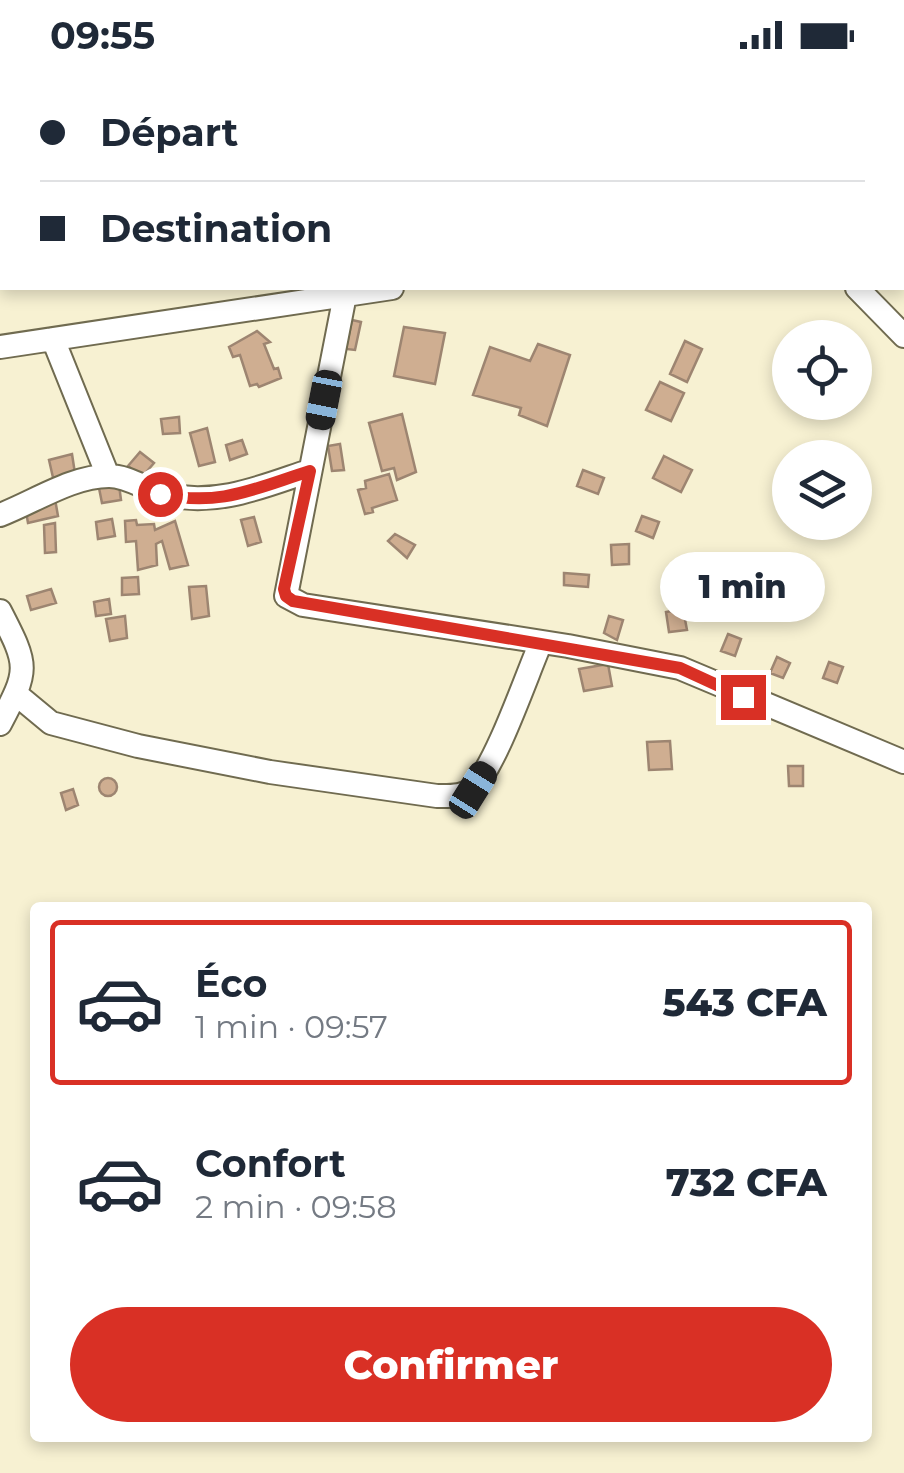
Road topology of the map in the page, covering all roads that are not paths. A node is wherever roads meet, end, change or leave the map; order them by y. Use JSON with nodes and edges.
{"nodes":[{"id":1,"x":379,"y":290,"type":"edge"},
{"id":2,"x":859,"y":290,"type":"edge"},
{"id":3,"x":345,"y":295,"type":"junction"},
{"id":4,"x":904,"y":336,"type":"edge"},
{"id":5,"x":53,"y":339,"type":"junction"},
{"id":6,"x":0,"y":347,"type":"edge"},
{"id":7,"x":310,"y":471,"type":"junction"},
{"id":8,"x":108,"y":476,"type":"junction"},
{"id":9,"x":0,"y":515,"type":"edge"},
{"id":10,"x":0,"y":611,"type":"edge"},
{"id":11,"x":541,"y":642,"type":"junction"},
{"id":12,"x":16,"y":694,"type":"junction"},
{"id":13,"x":0,"y":724,"type":"edge"},
{"id":14,"x":904,"y":762,"type":"edge"}],
"edges":[{"from":1,"to":3,"type":"street"},
{"from":2,"to":4,"type":"street"},
{"from":3,"to":5,"type":"street"},
{"from":3,"to":7,"type":"street"},
{"from":5,"to":6,"type":"street"},
{"from":5,"to":8,"type":"street"},
{"from":7,"to":8,"type":"street"},
{"from":7,"to":11,"type":"street"},
{"from":8,"to":9,"type":"street"},
{"from":10,"to":12,"type":"street"},
{"from":11,"to":12,"type":"street"},
{"from":11,"to":14,"type":"street"},
{"from":12,"to":13,"type":"street"}]}
